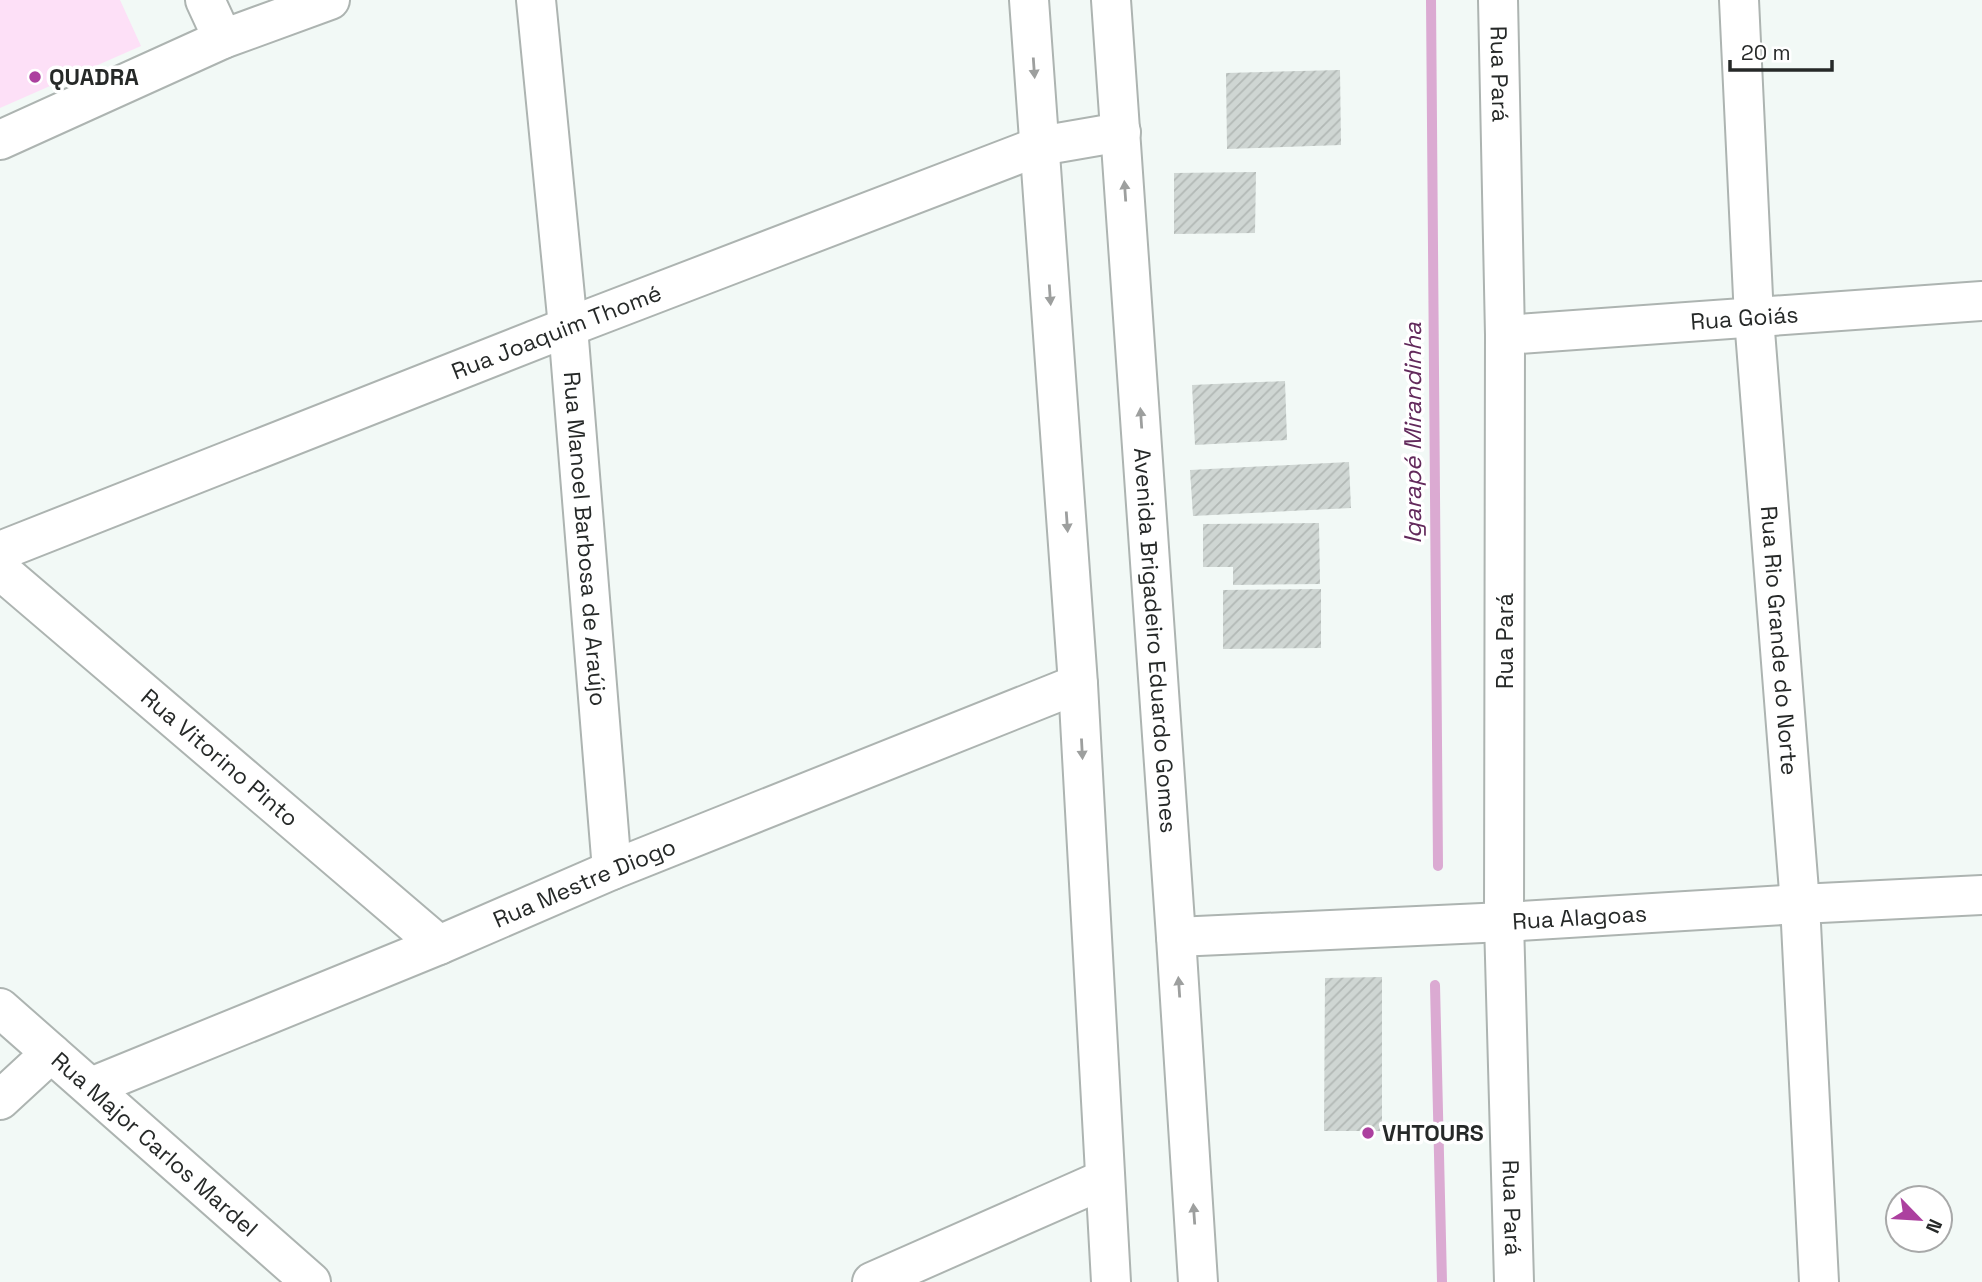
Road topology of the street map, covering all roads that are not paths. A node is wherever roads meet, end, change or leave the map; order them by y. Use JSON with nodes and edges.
{"nodes":[{"id":1,"x":205,"y":0,"type":"edge"},
{"id":2,"x":330,"y":0,"type":"edge"},
{"id":3,"x":536,"y":0,"type":"edge"},
{"id":4,"x":1029,"y":0,"type":"edge"},
{"id":5,"x":1111,"y":0,"type":"edge"},
{"id":6,"x":1499,"y":0,"type":"edge"},
{"id":7,"x":1739,"y":0,"type":"edge"},
{"id":8,"x":223,"y":38,"type":"junction"},
{"id":9,"x":1121,"y":132,"type":"junction"},
{"id":10,"x":0,"y":141,"type":"edge"},
{"id":11,"x":1040,"y":146,"type":"junction"},
{"id":12,"x":1982,"y":301,"type":"edge"},
{"id":13,"x":1754,"y":318,"type":"junction"},
{"id":14,"x":568,"y":327,"type":"junction"},
{"id":15,"x":1505,"y":335,"type":"junction"},
{"id":16,"x":0,"y":551,"type":"edge"},
{"id":17,"x":0,"y":570,"type":"edge"},
{"id":18,"x":1078,"y":684,"type":"junction"},
{"id":19,"x":611,"y":870,"type":"junction"},
{"id":20,"x":1982,"y":895,"type":"edge"},
{"id":21,"x":1800,"y":904,"type":"junction"},
{"id":22,"x":1504,"y":922,"type":"junction"},
{"id":23,"x":1176,"y":937,"type":"junction"},
{"id":24,"x":439,"y":945,"type":"junction"},
{"id":25,"x":0,"y":1009,"type":"edge"},
{"id":26,"x":51,"y":1053,"type":"junction"},
{"id":27,"x":91,"y":1087,"type":"junction"},
{"id":28,"x":0,"y":1100,"type":"edge"},
{"id":29,"x":1105,"y":1179,"type":"junction"},
{"id":30,"x":311,"y":1282,"type":"edge"},
{"id":31,"x":873,"y":1282,"type":"edge"},
{"id":32,"x":1111,"y":1282,"type":"edge"},
{"id":33,"x":1198,"y":1282,"type":"edge"},
{"id":34,"x":1514,"y":1282,"type":"edge"},
{"id":35,"x":1819,"y":1282,"type":"edge"}],
"edges":[{"from":1,"to":8,"type":"street"},
{"from":2,"to":8,"type":"street"},
{"from":3,"to":14,"type":"street","name":"Rua Manoel Barbosa de Araújo"},
{"from":4,"to":11,"type":"street","one_way":true},
{"from":5,"to":9,"type":"street","name":"Avenida Brigadeiro Eduardo Gomes"},
{"from":6,"to":15,"type":"street","name":"Rua Pará"},
{"from":7,"to":13,"type":"street","name":"Rua Rio Grande do Norte"},
{"from":8,"to":10,"type":"street"},
{"from":9,"to":11,"type":"street","name":"Rua Joaquim Thomé"},
{"from":23,"to":9,"type":"street","name":"Avenida Brigadeiro Eduardo Gomes","one_way":true},
{"from":11,"to":14,"type":"street","name":"Rua Joaquim Thomé"},
{"from":11,"to":18,"type":"street","one_way":true},
{"from":12,"to":13,"type":"street","name":"Rua Goiás"},
{"from":13,"to":15,"type":"street","name":"Rua Goiás"},
{"from":13,"to":21,"type":"street","name":"Rua Rio Grande do Norte"},
{"from":14,"to":16,"type":"street","name":"Rua Joaquim Thomé"},
{"from":14,"to":19,"type":"street","name":"Rua Manoel Barbosa de Araújo"},
{"from":15,"to":22,"type":"street","name":"Rua Pará"},
{"from":17,"to":24,"type":"street","name":"Rua Vitorino Pinto"},
{"from":18,"to":19,"type":"street","name":"Rua Mestre Diogo"},
{"from":18,"to":29,"type":"street","one_way":true},
{"from":19,"to":24,"type":"street","name":"Rua Mestre Diogo"},
{"from":20,"to":21,"type":"street","name":"Rua Alagoas"},
{"from":21,"to":22,"type":"street","name":"Rua Alagoas"},
{"from":21,"to":35,"type":"street","name":"Rua Rio Grande do Norte"},
{"from":22,"to":23,"type":"street","name":"Rua Alagoas"},
{"from":22,"to":34,"type":"street","name":"Rua Pará"},
{"from":33,"to":23,"type":"street","name":"Avenida Brigadeiro Eduardo Gomes","one_way":true},
{"from":24,"to":27,"type":"street","name":"Rua Mestre Diogo"},
{"from":25,"to":26,"type":"street","name":"Rua Major Carlos Mardel"},
{"from":26,"to":27,"type":"street","name":"Rua Major Carlos Mardel"},
{"from":26,"to":28,"type":"street"},
{"from":27,"to":30,"type":"street","name":"Rua Major Carlos Mardel"},
{"from":29,"to":31,"type":"street"},
{"from":29,"to":32,"type":"street"}]}
